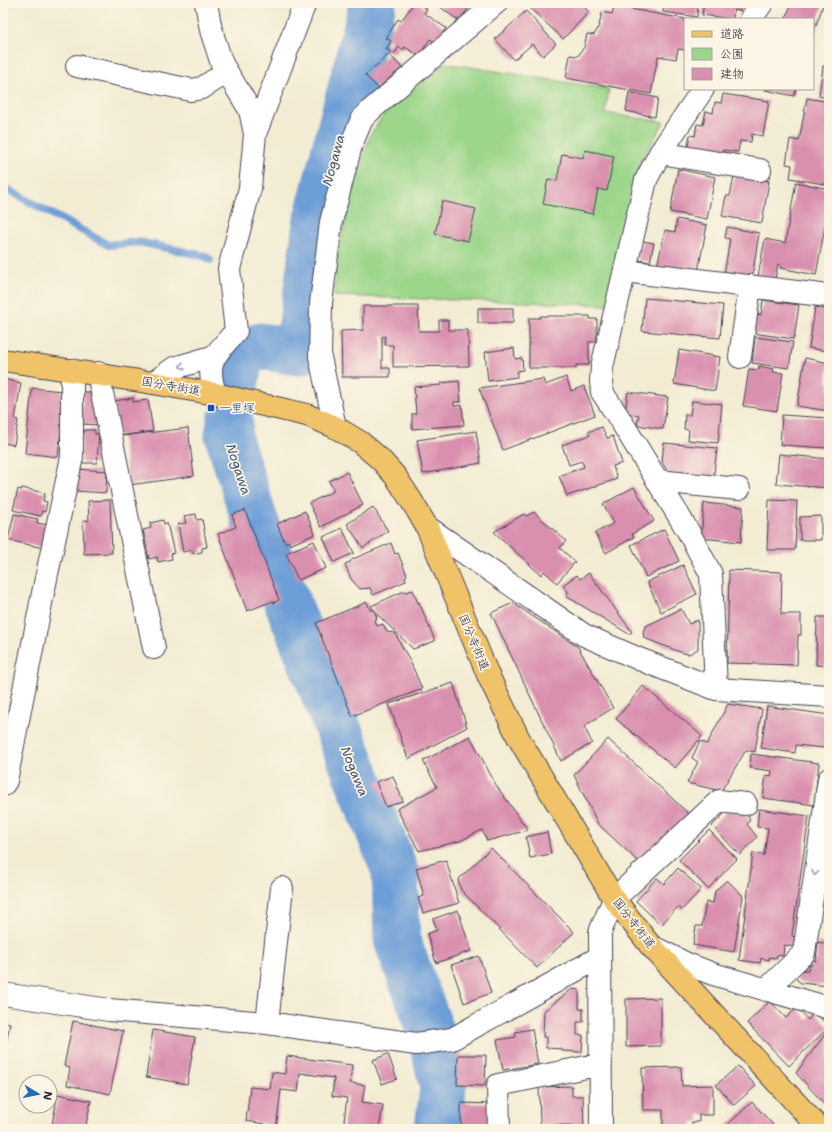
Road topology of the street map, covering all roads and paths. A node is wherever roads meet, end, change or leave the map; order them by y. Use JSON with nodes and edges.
{"nodes":[{"id":1,"x":206,"y":3,"type":"edge"},
{"id":2,"x":305,"y":3,"type":"edge"},
{"id":3,"x":496,"y":3,"type":"edge"},
{"id":4,"x":762,"y":3,"type":"edge"},
{"id":5,"x":752,"y":18,"type":"edge"},
{"id":6,"x":77,"y":66,"type":"dead end"},
{"id":7,"x":226,"y":72,"type":"junction"},
{"id":8,"x":702,"y":90,"type":"edge"},
{"id":9,"x":255,"y":134,"type":"junction"},
{"id":10,"x":660,"y":153,"type":"junction"},
{"id":11,"x":760,"y":170,"type":"dead end"},
{"id":12,"x":625,"y":272,"type":"junction"},
{"id":13,"x":750,"y":286,"type":"junction"},
{"id":14,"x":829,"y":296,"type":"edge"},
{"id":15,"x":215,"y":356,"type":"junction"},
{"id":16,"x":740,"y":357,"type":"dead end"},
{"id":17,"x":3,"y":360,"type":"edge"},
{"id":18,"x":72,"y":370,"type":"junction"},
{"id":19,"x":98,"y":373,"type":"junction"},
{"id":20,"x":153,"y":383,"type":"junction"},
{"id":21,"x":215,"y":394,"type":"junction"},
{"id":22,"x":335,"y":427,"type":"junction"},
{"id":23,"x":658,"y":481,"type":"junction"},
{"id":24,"x":739,"y":488,"type":"dead end"},
{"id":25,"x":427,"y":527,"type":"junction"},
{"id":26,"x":154,"y":648,"type":"dead end"},
{"id":27,"x":716,"y":689,"type":"junction"},
{"id":28,"x":829,"y":696,"type":"edge"},
{"id":29,"x":829,"y":779,"type":"edge"},
{"id":30,"x":3,"y":785,"type":"edge"},
{"id":31,"x":746,"y":804,"type":"dead end"},
{"id":32,"x":282,"y":888,"type":"dead end"},
{"id":33,"x":614,"y":899,"type":"junction"},
{"id":34,"x":650,"y":945,"type":"junction"},
{"id":35,"x":600,"y":957,"type":"junction"},
{"id":36,"x":766,"y":990,"type":"junction"},
{"id":37,"x":3,"y":994,"type":"edge"},
{"id":38,"x":829,"y":1008,"type":"edge"},
{"id":39,"x":267,"y":1023,"type":"junction"},
{"id":40,"x":600,"y":1064,"type":"junction"},
{"id":41,"x":499,"y":1129,"type":"edge"},
{"id":42,"x":601,"y":1129,"type":"edge"},
{"id":43,"x":820,"y":1129,"type":"edge"}],
"edges":[{"from":1,"to":7,"type":"street"},
{"from":2,"to":9,"type":"street"},
{"from":3,"to":22,"type":"street"},
{"from":4,"to":5,"type":"street"},
{"from":6,"to":7,"type":"street"},
{"from":7,"to":9,"type":"street"},
{"from":8,"to":10,"type":"street"},
{"from":9,"to":15,"type":"street"},
{"from":10,"to":11,"type":"street"},
{"from":10,"to":12,"type":"street"},
{"from":12,"to":13,"type":"street"},
{"from":12,"to":23,"type":"street"},
{"from":13,"to":14,"type":"street"},
{"from":13,"to":16,"type":"street"},
{"from":15,"to":20,"type":"street","one_way":true},
{"from":15,"to":21,"type":"street"},
{"from":17,"to":18,"type":"main road","name":"国分寺街道"},
{"from":18,"to":19,"type":"main road","name":"国分寺街道"},
{"from":18,"to":30,"type":"street"},
{"from":19,"to":20,"type":"main road","name":"国分寺街道"},
{"from":19,"to":26,"type":"street"},
{"from":20,"to":21,"type":"main road","name":"国分寺街道"},
{"from":21,"to":22,"type":"main road","name":"国分寺街道"},
{"from":22,"to":25,"type":"main road","name":"国分寺街道"},
{"from":23,"to":24,"type":"street"},
{"from":23,"to":27,"type":"street"},
{"from":25,"to":27,"type":"street"},
{"from":25,"to":33,"type":"main road","name":"国分寺街道"},
{"from":27,"to":28,"type":"street"},
{"from":29,"to":36,"type":"street","one_way":true},
{"from":31,"to":33,"type":"street"},
{"from":32,"to":39,"type":"street"},
{"from":33,"to":34,"type":"main road","name":"国分寺街道"},
{"from":33,"to":35,"type":"street"},
{"from":34,"to":36,"type":"street"},
{"from":34,"to":43,"type":"main road","name":"国分寺街道"},
{"from":35,"to":39,"type":"street"},
{"from":35,"to":40,"type":"street"},
{"from":36,"to":38,"type":"street"},
{"from":37,"to":39,"type":"street"},
{"from":40,"to":41,"type":"street"},
{"from":40,"to":42,"type":"street"}]}
